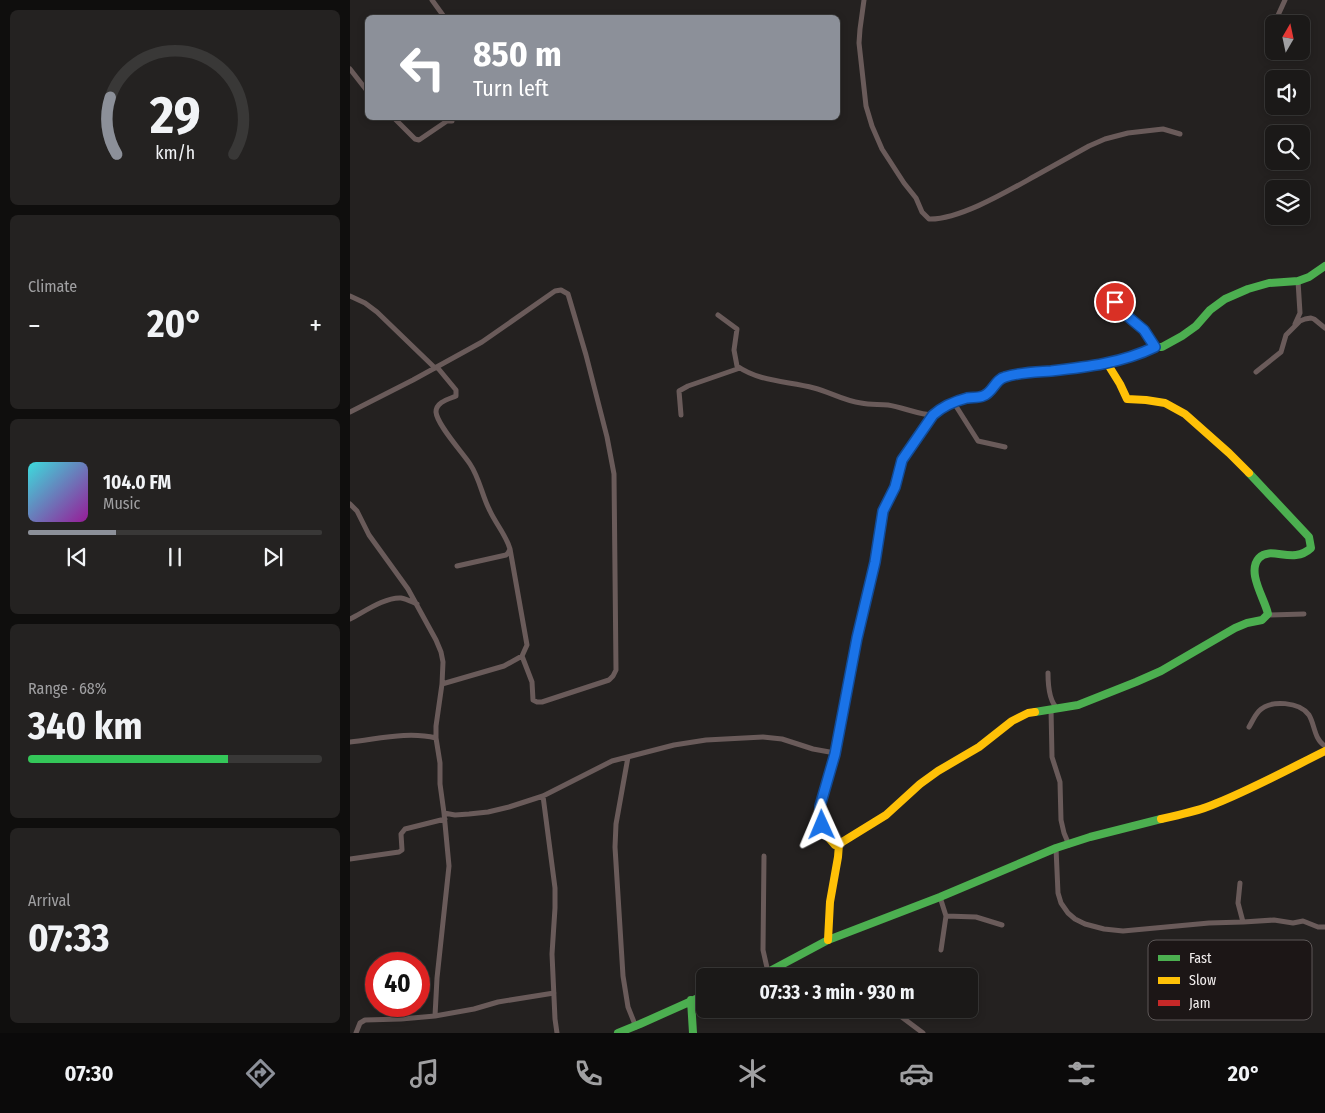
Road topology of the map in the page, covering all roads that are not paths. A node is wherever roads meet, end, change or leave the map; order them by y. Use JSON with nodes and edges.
{"nodes":[{"id":1,"x":432,"y":0,"type":"edge"},
{"id":2,"x":864,"y":0,"type":"edge"},
{"id":3,"x":1285,"y":0,"type":"edge"},
{"id":4,"x":443,"y":15,"type":"edge"},
{"id":5,"x":1278,"y":15,"type":"edge"},
{"id":6,"x":350,"y":69,"type":"edge"},
{"id":7,"x":365,"y":88,"type":"edge"},
{"id":8,"x":396,"y":120,"type":"edge"},
{"id":9,"x":447,"y":120,"type":"edge"},
{"id":10,"x":447,"y":120,"type":"edge"},
{"id":11,"x":452,"y":121,"type":"dead end"},
{"id":12,"x":1180,"y":134,"type":"dead end"},
{"id":13,"x":1325,"y":266,"type":"edge"},
{"id":14,"x":1298,"y":281,"type":"junction"},
{"id":15,"x":1102,"y":288,"type":"dead end"},
{"id":16,"x":350,"y":296,"type":"edge"},
{"id":17,"x":718,"y":315,"type":"dead end"},
{"id":18,"x":1293,"y":327,"type":"junction"},
{"id":19,"x":1325,"y":328,"type":"edge"},
{"id":20,"x":1155,"y":347,"type":"junction"},
{"id":21,"x":1107,"y":363,"type":"junction"},
{"id":22,"x":436,"y":368,"type":"junction"},
{"id":23,"x":740,"y":368,"type":"junction"},
{"id":24,"x":1256,"y":372,"type":"dead end"},
{"id":25,"x":954,"y":403,"type":"junction"},
{"id":26,"x":350,"y":412,"type":"edge"},
{"id":27,"x":681,"y":415,"type":"dead end"},
{"id":28,"x":933,"y":415,"type":"junction"},
{"id":29,"x":1005,"y":447,"type":"dead end"},
{"id":30,"x":350,"y":504,"type":"edge"},
{"id":31,"x":510,"y":549,"type":"junction"},
{"id":32,"x":457,"y":566,"type":"dead end"},
{"id":33,"x":416,"y":604,"type":"junction"},
{"id":34,"x":1304,"y":614,"type":"dead end"},
{"id":35,"x":1267,"y":615,"type":"junction"},
{"id":36,"x":350,"y":619,"type":"edge"},
{"id":37,"x":522,"y":656,"type":"junction"},
{"id":38,"x":1048,"y":673,"type":"dead end"},
{"id":39,"x":442,"y":684,"type":"junction"},
{"id":40,"x":1054,"y":709,"type":"junction"},
{"id":41,"x":1249,"y":727,"type":"dead end"},
{"id":42,"x":436,"y":738,"type":"junction"},
{"id":43,"x":350,"y":742,"type":"edge"},
{"id":44,"x":1325,"y":746,"type":"edge"},
{"id":45,"x":1325,"y":751,"type":"edge"},
{"id":46,"x":835,"y":754,"type":"junction"},
{"id":47,"x":628,"y":757,"type":"junction"},
{"id":48,"x":542,"y":796,"type":"junction"},
{"id":49,"x":445,"y":816,"type":"junction"},
{"id":50,"x":840,"y":844,"type":"junction"},
{"id":51,"x":1069,"y":845,"type":"junction"},
{"id":52,"x":1056,"y":848,"type":"junction"},
{"id":53,"x":764,"y":856,"type":"dead end"},
{"id":54,"x":350,"y":859,"type":"edge"},
{"id":55,"x":1240,"y":883,"type":"dead end"},
{"id":56,"x":940,"y":897,"type":"junction"},
{"id":57,"x":946,"y":916,"type":"junction"},
{"id":58,"x":1243,"y":922,"type":"junction"},
{"id":59,"x":1002,"y":925,"type":"dead end"},
{"id":60,"x":1325,"y":927,"type":"edge"},
{"id":61,"x":828,"y":940,"type":"junction"},
{"id":62,"x":941,"y":950,"type":"dead end"},
{"id":63,"x":767,"y":968,"type":"edge"},
{"id":64,"x":776,"y":968,"type":"edge"},
{"id":65,"x":554,"y":993,"type":"junction"},
{"id":66,"x":696,"y":998,"type":"edge"},
{"id":67,"x":691,"y":1000,"type":"junction"},
{"id":68,"x":435,"y":1016,"type":"junction"},
{"id":69,"x":903,"y":1018,"type":"edge"},
{"id":70,"x":636,"y":1027,"type":"junction"},
{"id":71,"x":356,"y":1033,"type":"edge"},
{"id":72,"x":557,"y":1033,"type":"edge"},
{"id":73,"x":618,"y":1033,"type":"edge"},
{"id":74,"x":693,"y":1033,"type":"edge"},
{"id":75,"x":924,"y":1033,"type":"edge"}],
"edges":[{"from":1,"to":4,"type":"street"},
{"from":2,"to":12,"type":"street"},
{"from":3,"to":5,"type":"street"},
{"from":6,"to":7,"type":"street"},
{"from":8,"to":9,"type":"street"},
{"from":10,"to":11,"type":"street"},
{"from":13,"to":14,"type":"street"},
{"from":14,"to":18,"type":"street"},
{"from":14,"to":20,"type":"street"},
{"from":15,"to":20,"type":"street"},
{"from":16,"to":22,"type":"street"},
{"from":17,"to":23,"type":"street"},
{"from":18,"to":19,"type":"street"},
{"from":18,"to":24,"type":"street"},
{"from":20,"to":21,"type":"street"},
{"from":21,"to":25,"type":"street"},
{"from":21,"to":35,"type":"street"},
{"from":22,"to":26,"type":"street"},
{"from":22,"to":31,"type":"street"},
{"from":22,"to":37,"type":"street"},
{"from":23,"to":27,"type":"street"},
{"from":23,"to":28,"type":"street"},
{"from":25,"to":28,"type":"street"},
{"from":25,"to":29,"type":"street"},
{"from":28,"to":46,"type":"street"},
{"from":30,"to":33,"type":"street"},
{"from":31,"to":32,"type":"street"},
{"from":31,"to":37,"type":"street"},
{"from":33,"to":36,"type":"street"},
{"from":33,"to":39,"type":"street"},
{"from":34,"to":35,"type":"street"},
{"from":35,"to":40,"type":"street"},
{"from":37,"to":39,"type":"street"},
{"from":38,"to":40,"type":"street"},
{"from":39,"to":42,"type":"street"},
{"from":40,"to":50,"type":"street"},
{"from":40,"to":51,"type":"street"},
{"from":41,"to":44,"type":"street"},
{"from":42,"to":43,"type":"street"},
{"from":42,"to":49,"type":"street"},
{"from":45,"to":51,"type":"street"},
{"from":46,"to":47,"type":"street"},
{"from":46,"to":50,"type":"street"},
{"from":47,"to":48,"type":"street"},
{"from":47,"to":70,"type":"street"},
{"from":48,"to":49,"type":"street"},
{"from":48,"to":65,"type":"street"},
{"from":49,"to":54,"type":"street"},
{"from":49,"to":68,"type":"street"},
{"from":50,"to":61,"type":"street"},
{"from":51,"to":52,"type":"street"},
{"from":52,"to":56,"type":"street"},
{"from":52,"to":58,"type":"street"},
{"from":53,"to":63,"type":"street"},
{"from":55,"to":58,"type":"street"},
{"from":56,"to":57,"type":"street"},
{"from":56,"to":61,"type":"street"},
{"from":57,"to":59,"type":"street"},
{"from":57,"to":62,"type":"street"},
{"from":58,"to":60,"type":"street"},
{"from":61,"to":64,"type":"street"},
{"from":65,"to":68,"type":"street"},
{"from":65,"to":72,"type":"street"},
{"from":66,"to":67,"type":"street"},
{"from":67,"to":70,"type":"street"},
{"from":67,"to":74,"type":"street"},
{"from":68,"to":71,"type":"street"},
{"from":69,"to":75,"type":"street"},
{"from":70,"to":73,"type":"street"}]}
